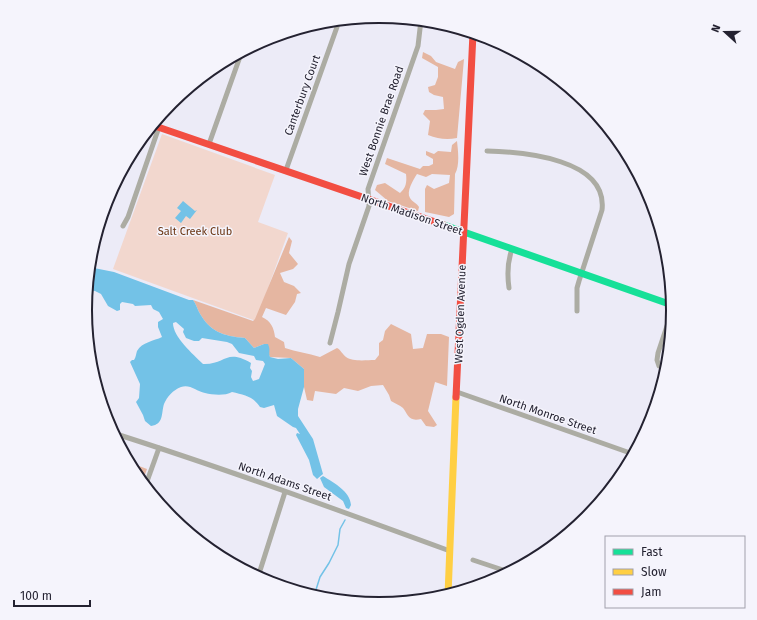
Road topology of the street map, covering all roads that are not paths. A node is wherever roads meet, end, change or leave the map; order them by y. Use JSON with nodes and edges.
{"nodes":[{"id":1,"x":420,"y":26,"type":"edge"},
{"id":2,"x":337,"y":27,"type":"dead end"},
{"id":3,"x":473,"y":39,"type":"edge"},
{"id":4,"x":239,"y":59,"type":"edge"},
{"id":5,"x":158,"y":127,"type":"edge"},
{"id":6,"x":153,"y":133,"type":"edge"},
{"id":7,"x":209,"y":144,"type":"junction"},
{"id":8,"x":487,"y":151,"type":"dead end"},
{"id":9,"x":286,"y":170,"type":"junction"},
{"id":10,"x":369,"y":199,"type":"junction"},
{"id":11,"x":123,"y":226,"type":"dead end"},
{"id":12,"x":464,"y":232,"type":"junction"},
{"id":13,"x":512,"y":249,"type":"junction"},
{"id":14,"x":581,"y":273,"type":"junction"},
{"id":15,"x":509,"y":288,"type":"dead end"},
{"id":16,"x":666,"y":303,"type":"edge"},
{"id":17,"x":577,"y":311,"type":"dead end"},
{"id":18,"x":664,"y":334,"type":"edge"},
{"id":19,"x":330,"y":343,"type":"dead end"},
{"id":20,"x":659,"y":366,"type":"dead end"},
{"id":21,"x":457,"y":392,"type":"junction"},
{"id":22,"x":120,"y":435,"type":"edge"},
{"id":23,"x":159,"y":448,"type":"junction"},
{"id":24,"x":628,"y":452,"type":"edge"},
{"id":25,"x":148,"y":480,"type":"edge"},
{"id":26,"x":286,"y":492,"type":"junction"},
{"id":27,"x":450,"y":551,"type":"junction"},
{"id":28,"x":473,"y":560,"type":"dead end"},
{"id":29,"x":500,"y":569,"type":"edge"},
{"id":30,"x":260,"y":571,"type":"edge"},
{"id":31,"x":448,"y":588,"type":"edge"}],
"edges":[{"from":1,"to":10,"type":"street","name":"West Bonnie Brae Road"},
{"from":2,"to":9,"type":"street","name":"Canterbury Court"},
{"from":3,"to":12,"type":"main road","name":"West Ogden Avenue"},
{"from":4,"to":7,"type":"street"},
{"from":5,"to":7,"type":"main road","name":"North Madison Street"},
{"from":6,"to":11,"type":"street"},
{"from":7,"to":9,"type":"main road","name":"North Madison Street"},
{"from":8,"to":14,"type":"street"},
{"from":9,"to":10,"type":"main road","name":"North Madison Street"},
{"from":10,"to":12,"type":"main road","name":"North Madison Street"},
{"from":10,"to":19,"type":"street","name":"West Bonnie Brae Road"},
{"from":12,"to":13,"type":"main road","name":"North Madison Street"},
{"from":12,"to":21,"type":"main road","name":"West Ogden Avenue"},
{"from":13,"to":14,"type":"main road","name":"North Madison Street"},
{"from":13,"to":15,"type":"street"},
{"from":14,"to":16,"type":"main road","name":"North Madison Street"},
{"from":14,"to":17,"type":"street"},
{"from":18,"to":20,"type":"street"},
{"from":21,"to":24,"type":"street","name":"North Monroe Street"},
{"from":21,"to":27,"type":"main road","name":"West Ogden Avenue"},
{"from":22,"to":23,"type":"street","name":"North Adams Street"},
{"from":23,"to":25,"type":"street"},
{"from":23,"to":26,"type":"street","name":"North Adams Street"},
{"from":26,"to":27,"type":"street","name":"North Adams Street"},
{"from":26,"to":30,"type":"street"},
{"from":27,"to":31,"type":"main road","name":"West Ogden Avenue"},
{"from":28,"to":29,"type":"street"}]}
